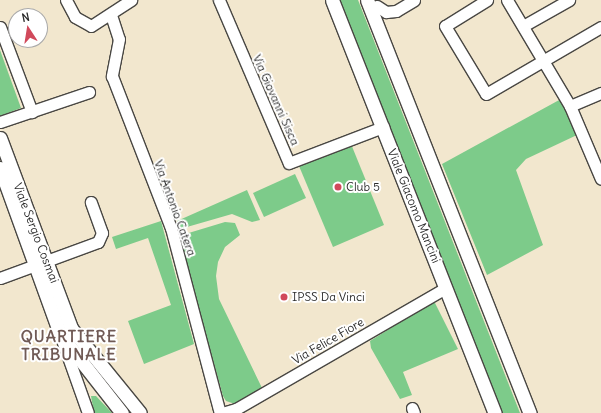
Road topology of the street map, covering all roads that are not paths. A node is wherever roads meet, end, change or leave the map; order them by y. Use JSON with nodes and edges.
{"nodes":[{"id":1,"x":66,"y":0,"type":"edge"},
{"id":2,"x":131,"y":0,"type":"edge"},
{"id":3,"x":219,"y":0,"type":"edge"},
{"id":4,"x":332,"y":0,"type":"edge"},
{"id":5,"x":414,"y":0,"type":"edge"},
{"id":6,"x":487,"y":0,"type":"edge"},
{"id":7,"x":507,"y":0,"type":"edge"},
{"id":8,"x":569,"y":0,"type":"edge"},
{"id":9,"x":374,"y":4,"type":"edge"},
{"id":10,"x":111,"y":14,"type":"junction"},
{"id":11,"x":523,"y":26,"type":"junction"},
{"id":12,"x":0,"y":27,"type":"edge"},
{"id":13,"x":601,"y":27,"type":"edge"},
{"id":14,"x":543,"y":60,"type":"junction"},
{"id":15,"x":89,"y":92,"type":"dead end"},
{"id":16,"x":601,"y":93,"type":"edge"},
{"id":17,"x":570,"y":106,"type":"junction"},
{"id":18,"x":32,"y":112,"type":"junction"},
{"id":19,"x":0,"y":122,"type":"edge"},
{"id":20,"x":382,"y":127,"type":"junction"},
{"id":21,"x":0,"y":138,"type":"edge"},
{"id":22,"x":0,"y":168,"type":"edge"},
{"id":23,"x":601,"y":179,"type":"edge"},
{"id":24,"x":91,"y":202,"type":"dead end"},
{"id":25,"x":41,"y":263,"type":"junction"},
{"id":26,"x":0,"y":278,"type":"edge"},
{"id":27,"x":446,"y":288,"type":"junction"},
{"id":28,"x":66,"y":331,"type":"junction"},
{"id":29,"x":92,"y":379,"type":"junction"},
{"id":30,"x":81,"y":396,"type":"junction"},
{"id":31,"x":88,"y":413,"type":"edge"},
{"id":32,"x":122,"y":413,"type":"edge"},
{"id":33,"x":140,"y":413,"type":"edge"},
{"id":34,"x":221,"y":413,"type":"edge"},
{"id":35,"x":496,"y":413,"type":"edge"},
{"id":36,"x":530,"y":413,"type":"edge"}],
"edges":[{"from":1,"to":10,"type":"street"},
{"from":2,"to":10,"type":"street"},
{"from":3,"to":20,"type":"street","name":"Via Giovanni Sisca"},
{"from":4,"to":20,"type":"street","name":"Viale Giacomo Mancini"},
{"from":5,"to":9,"type":"street"},
{"from":6,"to":14,"type":"street"},
{"from":7,"to":11,"type":"street"},
{"from":8,"to":11,"type":"street"},
{"from":9,"to":36,"type":"street"},
{"from":10,"to":34,"type":"street","name":"Via Antonio Catera"},
{"from":11,"to":14,"type":"street"},
{"from":12,"to":18,"type":"street"},
{"from":13,"to":14,"type":"street"},
{"from":14,"to":17,"type":"street"},
{"from":15,"to":18,"type":"street"},
{"from":16,"to":17,"type":"street"},
{"from":17,"to":23,"type":"street"},
{"from":18,"to":19,"type":"street"},
{"from":20,"to":27,"type":"street","name":"Viale Giacomo Mancini"},
{"from":21,"to":25,"type":"street","name":"Viale Sergio Cosmai"},
{"from":22,"to":25,"type":"street","name":"Viale Sergio Cosmai"},
{"from":24,"to":25,"type":"street"},
{"from":25,"to":26,"type":"street"},
{"from":25,"to":28,"type":"street","name":"Viale Sergio Cosmai"},
{"from":27,"to":34,"type":"street","name":"Via Felice Fiore"},
{"from":27,"to":35,"type":"street","name":"Viale Giacomo Mancini"},
{"from":28,"to":29,"type":"street"},
{"from":28,"to":30,"type":"street"},
{"from":28,"to":33,"type":"street"},
{"from":29,"to":30,"type":"street"},
{"from":29,"to":32,"type":"street"},
{"from":30,"to":31,"type":"street"}]}
